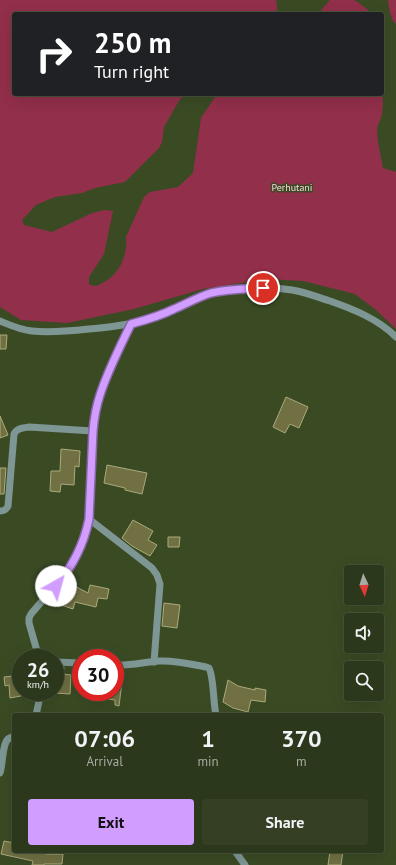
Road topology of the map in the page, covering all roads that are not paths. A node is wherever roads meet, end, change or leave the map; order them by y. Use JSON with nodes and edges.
{"nodes":[{"id":1,"x":0,"y":321,"type":"edge"},
{"id":2,"x":131,"y":324,"type":"junction"},
{"id":3,"x":396,"y":336,"type":"edge"},
{"id":4,"x":93,"y":431,"type":"junction"},
{"id":5,"x":0,"y":511,"type":"edge"},
{"id":6,"x":89,"y":519,"type":"junction"},
{"id":7,"x":36,"y":649,"type":"edge"},
{"id":8,"x":154,"y":662,"type":"junction"},
{"id":9,"x":124,"y":666,"type":"edge"},
{"id":10,"x":39,"y":701,"type":"edge"},
{"id":11,"x":36,"y":713,"type":"edge"},
{"id":12,"x":216,"y":713,"type":"edge"},
{"id":13,"x":12,"y":737,"type":"edge"},
{"id":14,"x":0,"y":773,"type":"edge"},
{"id":15,"x":237,"y":853,"type":"edge"},
{"id":16,"x":246,"y":865,"type":"edge"}],
"edges":[{"from":1,"to":2,"type":"street"},
{"from":2,"to":3,"type":"street"},
{"from":2,"to":4,"type":"street"},
{"from":4,"to":5,"type":"street"},
{"from":4,"to":6,"type":"street"},
{"from":6,"to":7,"type":"street"},
{"from":6,"to":8,"type":"street"},
{"from":8,"to":9,"type":"street"},
{"from":8,"to":12,"type":"street"},
{"from":10,"to":11,"type":"street"},
{"from":13,"to":14,"type":"street"},
{"from":15,"to":16,"type":"street"}]}
